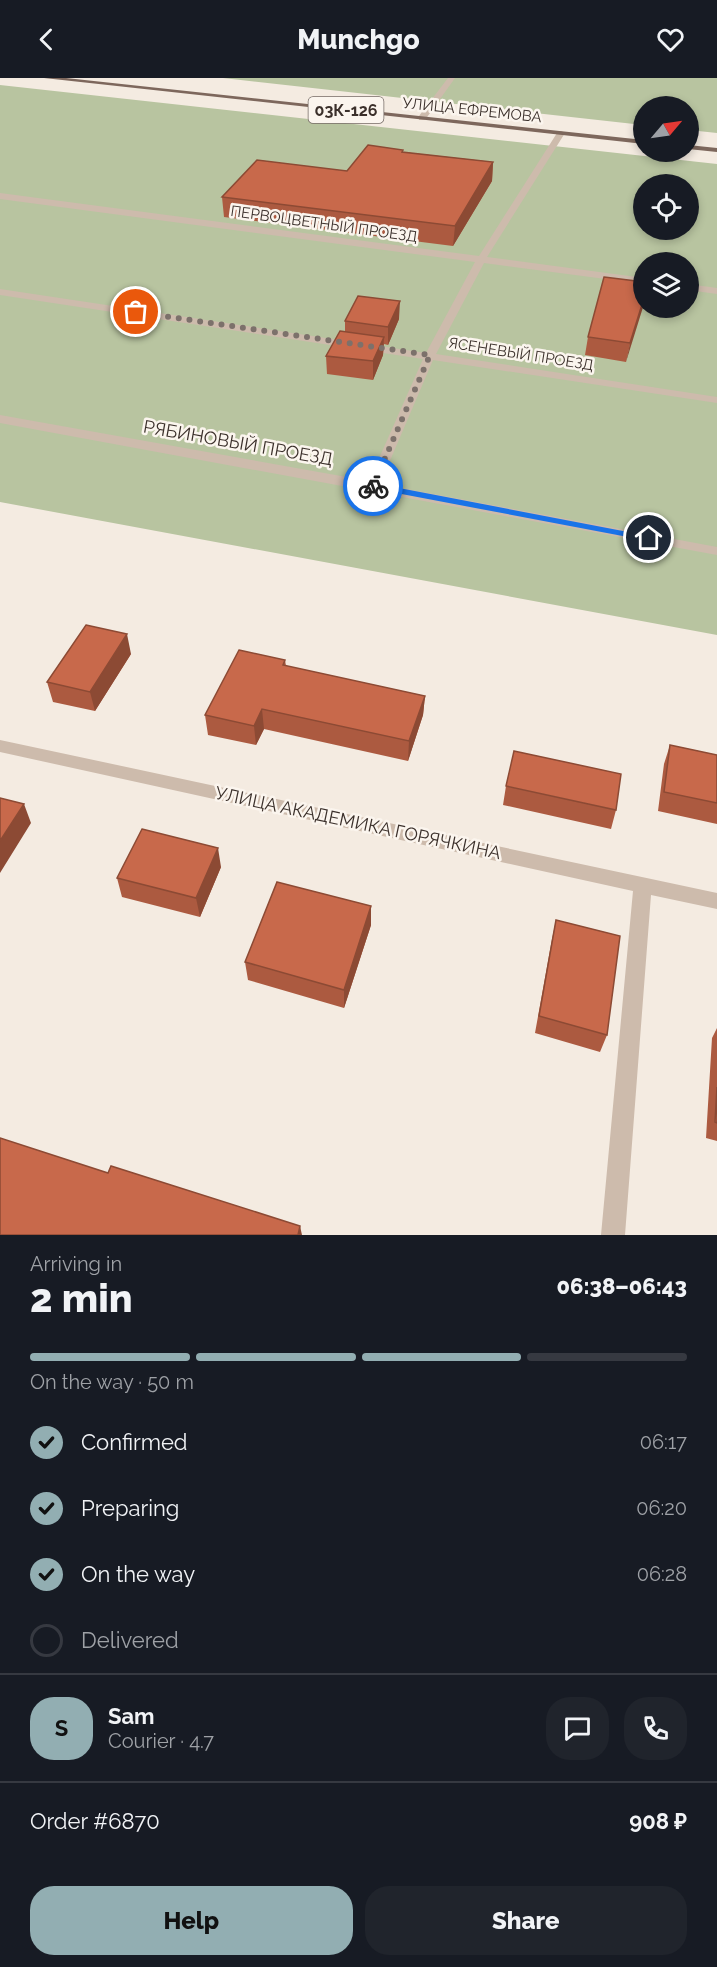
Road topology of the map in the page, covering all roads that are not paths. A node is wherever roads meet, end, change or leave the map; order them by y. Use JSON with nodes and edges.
{"nodes":[{"id":1,"x":47,"y":78,"type":"edge"},
{"id":2,"x":452,"y":78,"type":"edge"},
{"id":3,"x":422,"y":118,"type":"junction"},
{"id":4,"x":561,"y":133,"type":"junction"},
{"id":5,"x":633,"y":141,"type":"edge"},
{"id":6,"x":699,"y":148,"type":"edge"},
{"id":7,"x":717,"y":150,"type":"edge"},
{"id":8,"x":0,"y":196,"type":"edge"},
{"id":9,"x":481,"y":260,"type":"junction"},
{"id":10,"x":633,"y":280,"type":"edge"},
{"id":11,"x":699,"y":289,"type":"edge"},
{"id":12,"x":717,"y":291,"type":"edge"},
{"id":13,"x":0,"y":292,"type":"edge"},
{"id":14,"x":430,"y":355,"type":"junction"},
{"id":15,"x":717,"y":400,"type":"edge"},
{"id":16,"x":0,"y":419,"type":"edge"},
{"id":17,"x":373,"y":486,"type":"junction"},
{"id":18,"x":717,"y":551,"type":"edge"},
{"id":19,"x":0,"y":746,"type":"edge"},
{"id":20,"x":643,"y":885,"type":"junction"},
{"id":21,"x":717,"y":901,"type":"edge"},
{"id":22,"x":613,"y":1235,"type":"edge"}],
"edges":[{"from":1,"to":3,"type":"main road","name":"УЛИЦА ЕФРЕМОВА","number":"03К-126"},
{"from":2,"to":3,"type":"lane"},
{"from":3,"to":4,"type":"main road","name":"УЛИЦА ЕФРЕМОВА","number":"03К-126"},
{"from":4,"to":5,"type":"main road","name":"УЛИЦА ЕФРЕМОВА","number":"03К-126"},
{"from":4,"to":9,"type":"lane"},
{"from":6,"to":7,"type":"main road"},
{"from":8,"to":9,"type":"lane","name":"ПЕРВОЦВЕТНЫЙ ПРОЕЗД"},
{"from":9,"to":10,"type":"lane","name":"ПЕРВОЦВЕТНЫЙ ПРОЕЗД"},
{"from":9,"to":14,"type":"lane"},
{"from":11,"to":12,"type":"lane"},
{"from":13,"to":14,"type":"lane","name":"ЯСЕНЕВЫЙ ПРОЕЗД"},
{"from":14,"to":15,"type":"lane","name":"ЯСЕНЕВЫЙ ПРОЕЗД"},
{"from":14,"to":17,"type":"lane"},
{"from":16,"to":17,"type":"lane","name":"РЯБИНОВЫЙ ПРОЕЗД"},
{"from":17,"to":18,"type":"lane","name":"РЯБИНОВЫЙ ПРОЕЗД"},
{"from":19,"to":20,"type":"lane","name":"УЛИЦА АКАДЕМИКА ГОРЯЧКИНА"},
{"from":20,"to":21,"type":"lane","name":"УЛИЦА АКАДЕМИКА ГОРЯЧКИНА"},
{"from":20,"to":22,"type":"lane"}]}
